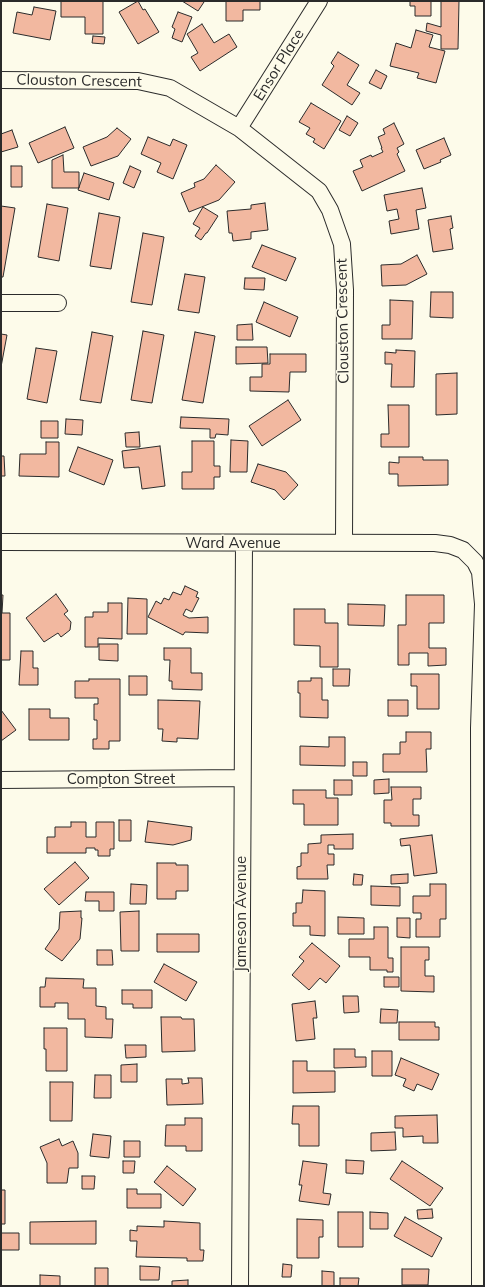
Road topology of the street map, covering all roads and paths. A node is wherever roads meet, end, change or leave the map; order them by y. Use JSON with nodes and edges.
{"nodes":[{"id":1,"x":319,"y":1,"type":"edge"},
{"id":2,"x":1,"y":80,"type":"edge"},
{"id":3,"x":239,"y":128,"type":"junction"},
{"id":4,"x":1,"y":303,"type":"edge"},
{"id":5,"x":58,"y":303,"type":"dead end"},
{"id":6,"x":1,"y":542,"type":"edge"},
{"id":7,"x":244,"y":543,"type":"junction"},
{"id":8,"x":344,"y":543,"type":"junction"},
{"id":9,"x":242,"y":778,"type":"junction"},
{"id":10,"x":1,"y":780,"type":"edge"},
{"id":11,"x":240,"y":1286,"type":"edge"},
{"id":12,"x":480,"y":1286,"type":"edge"}],
"edges":[{"from":1,"to":3,"type":"street","name":"Ensor Place"},
{"from":2,"to":3,"type":"street","name":"Clouston Crescent"},
{"from":3,"to":8,"type":"street","name":"Clouston Crescent"},
{"from":4,"to":5,"type":"street"},
{"from":6,"to":7,"type":"street","name":"Ward Avenue"},
{"from":7,"to":8,"type":"street","name":"Ward Avenue"},
{"from":7,"to":9,"type":"street","name":"Jameson Avenue"},
{"from":8,"to":12,"type":"street","name":"Ward Avenue"},
{"from":9,"to":10,"type":"street","name":"Compton Street"},
{"from":9,"to":11,"type":"street","name":"Jameson Avenue"}]}
